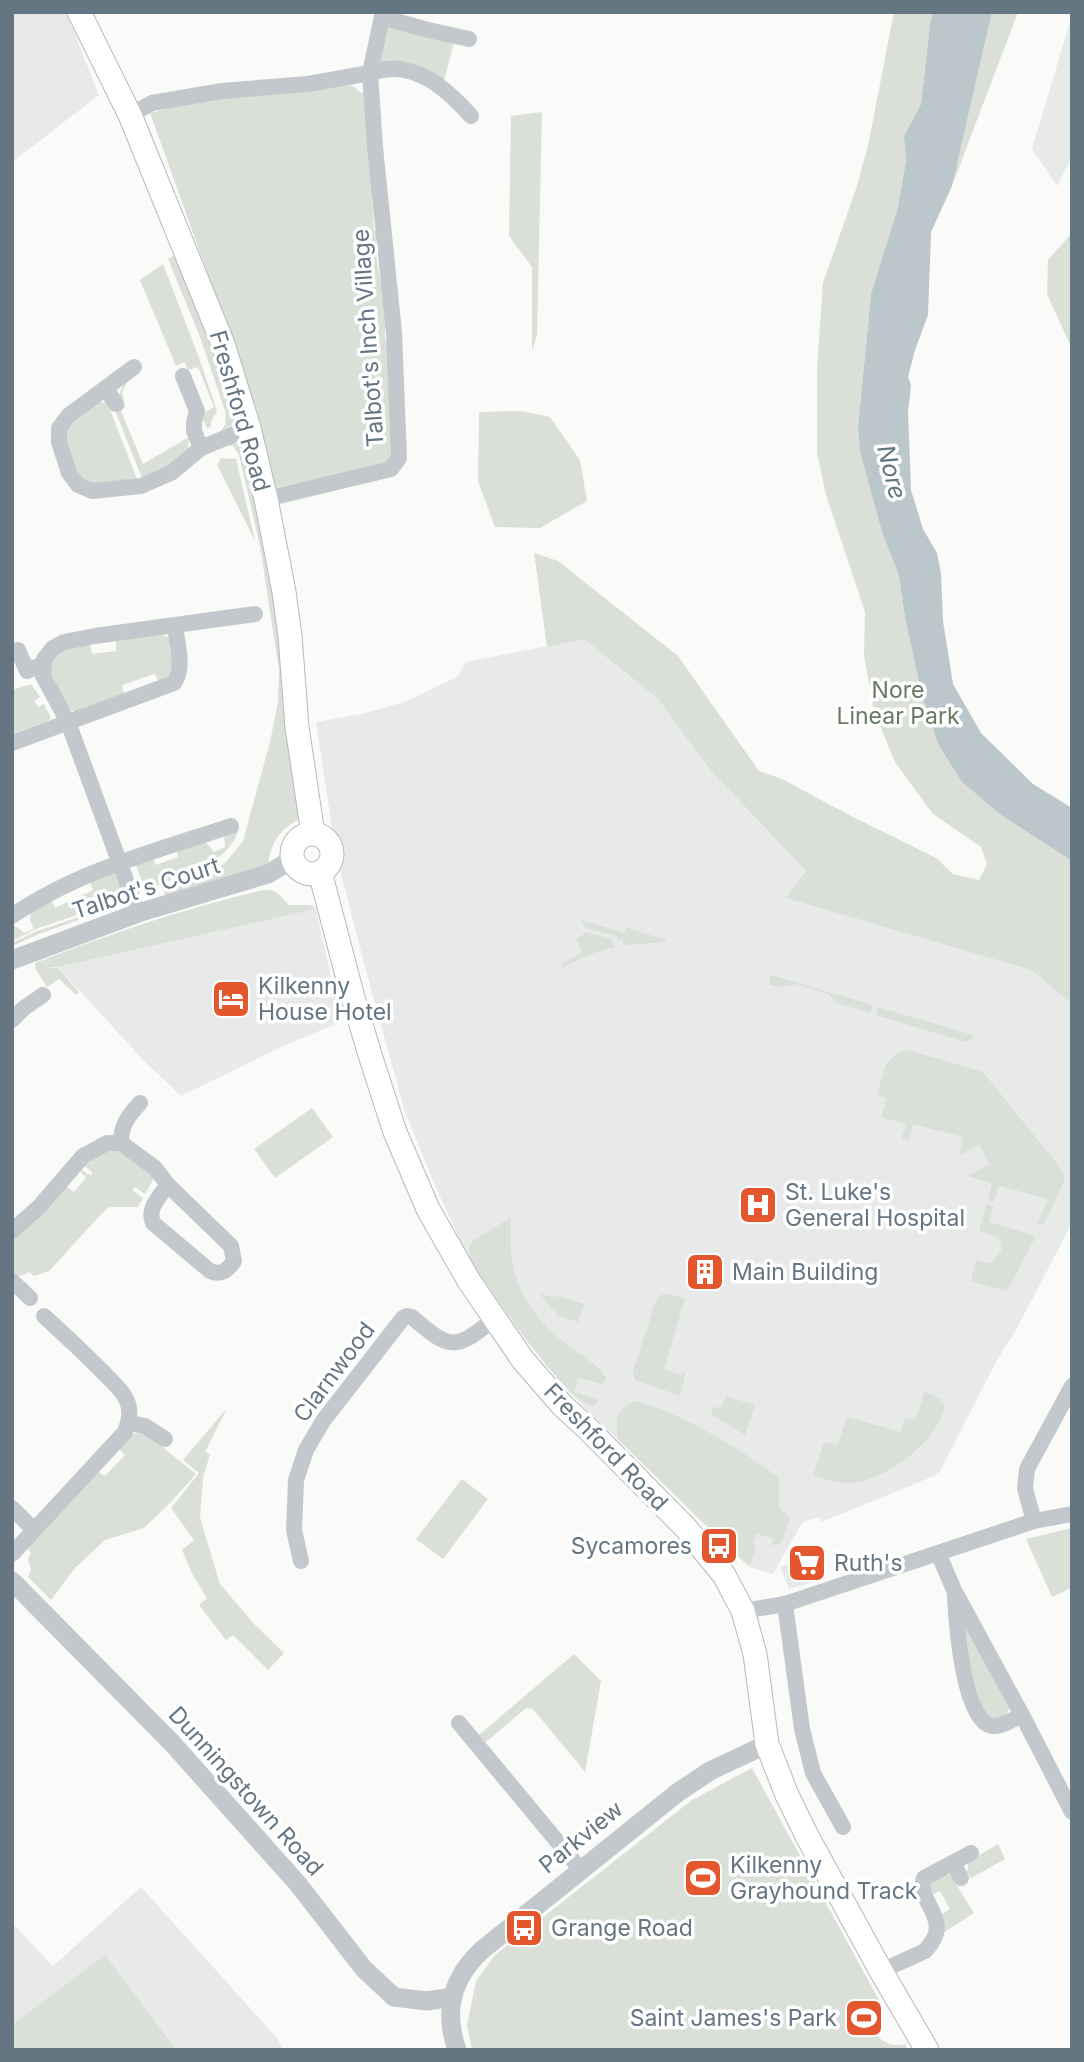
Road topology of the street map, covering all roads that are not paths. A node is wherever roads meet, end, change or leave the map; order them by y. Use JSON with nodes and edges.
{"nodes":[{"id":1,"x":79,"y":12,"type":"edge"},
{"id":2,"x":382,"y":15,"type":"edge"},
{"id":3,"x":469,"y":39,"type":"dead end"},
{"id":4,"x":369,"y":73,"type":"junction"},
{"id":5,"x":130,"y":115,"type":"junction"},
{"id":6,"x":471,"y":116,"type":"dead end"},
{"id":7,"x":134,"y":367,"type":"dead end"},
{"id":8,"x":183,"y":376,"type":"dead end"},
{"id":9,"x":106,"y":388,"type":"junction"},
{"id":10,"x":116,"y":404,"type":"dead end"},
{"id":11,"x":249,"y":428,"type":"junction"},
{"id":12,"x":201,"y":448,"type":"junction"},
{"id":13,"x":266,"y":499,"type":"junction"},
{"id":14,"x":255,"y":614,"type":"dead end"},
{"id":15,"x":175,"y":626,"type":"junction"},
{"id":16,"x":12,"y":652,"type":"edge"},
{"id":17,"x":43,"y":664,"type":"junction"},
{"id":18,"x":68,"y":722,"type":"junction"},
{"id":19,"x":12,"y":743,"type":"edge"},
{"id":20,"x":231,"y":826,"type":"dead end"},
{"id":21,"x":313,"y":834,"type":"junction"},
{"id":22,"x":293,"y":859,"type":"junction"},
{"id":23,"x":121,"y":863,"type":"junction"},
{"id":24,"x":320,"y":872,"type":"junction"},
{"id":25,"x":138,"y":913,"type":"junction"},
{"id":26,"x":12,"y":916,"type":"edge"},
{"id":27,"x":12,"y":960,"type":"edge"},
{"id":28,"x":43,"y":995,"type":"dead end"},
{"id":29,"x":12,"y":1020,"type":"edge"},
{"id":30,"x":140,"y":1102,"type":"dead end"},
{"id":31,"x":121,"y":1143,"type":"junction"},
{"id":32,"x":168,"y":1185,"type":"junction"},
{"id":33,"x":12,"y":1231,"type":"edge"},
{"id":34,"x":44,"y":1317,"type":"dead end"},
{"id":35,"x":494,"y":1318,"type":"junction"},
{"id":36,"x":1072,"y":1386,"type":"edge"},
{"id":37,"x":129,"y":1423,"type":"junction"},
{"id":38,"x":164,"y":1439,"type":"dead end"},
{"id":39,"x":12,"y":1508,"type":"edge"},
{"id":40,"x":1072,"y":1514,"type":"edge"},
{"id":41,"x":1034,"y":1521,"type":"junction"},
{"id":42,"x":34,"y":1530,"type":"junction"},
{"id":43,"x":938,"y":1553,"type":"junction"},
{"id":44,"x":12,"y":1554,"type":"edge"},
{"id":45,"x":301,"y":1560,"type":"dead end"},
{"id":46,"x":12,"y":1581,"type":"edge"},
{"id":47,"x":954,"y":1590,"type":"junction"},
{"id":48,"x":785,"y":1604,"type":"junction"},
{"id":49,"x":743,"y":1611,"type":"junction"},
{"id":50,"x":1022,"y":1715,"type":"junction"},
{"id":51,"x":459,"y":1723,"type":"dead end"},
{"id":52,"x":767,"y":1744,"type":"junction"},
{"id":53,"x":1072,"y":1812,"type":"edge"},
{"id":54,"x":843,"y":1828,"type":"dead end"},
{"id":55,"x":971,"y":1853,"type":"dead end"},
{"id":56,"x":953,"y":1863,"type":"junction"},
{"id":57,"x":581,"y":1870,"type":"junction"},
{"id":58,"x":961,"y":1878,"type":"dead end"},
{"id":59,"x":881,"y":1971,"type":"junction"},
{"id":60,"x":453,"y":1997,"type":"junction"},
{"id":61,"x":457,"y":2050,"type":"edge"},
{"id":62,"x":927,"y":2050,"type":"edge"}],
"edges":[{"from":1,"to":5,"type":"main road","name":"Freshford Road"},
{"from":2,"to":3,"type":"street","name":"Talbot's Inch Village"},
{"from":2,"to":4,"type":"street","name":"Talbot's Inch Village"},
{"from":4,"to":5,"type":"street"},
{"from":4,"to":6,"type":"street"},
{"from":4,"to":13,"type":"street","name":"Talbot's Inch Village"},
{"from":5,"to":11,"type":"main road","name":"Freshford Road"},
{"from":7,"to":9,"type":"street"},
{"from":8,"to":12,"type":"street"},
{"from":9,"to":10,"type":"street"},
{"from":9,"to":12,"type":"street"},
{"from":11,"to":12,"type":"street"},
{"from":11,"to":13,"type":"main road","name":"Freshford Road"},
{"from":13,"to":21,"type":"main road","name":"Freshford Road"},
{"from":14,"to":15,"type":"street"},
{"from":15,"to":17,"type":"street"},
{"from":15,"to":18,"type":"street"},
{"from":16,"to":17,"type":"street"},
{"from":17,"to":18,"type":"street"},
{"from":18,"to":19,"type":"street"},
{"from":18,"to":23,"type":"street"},
{"from":20,"to":23,"type":"street"},
{"from":21,"to":22,"type":"main road"},
{"from":21,"to":24,"type":"main road","name":"Freshford Road"},
{"from":22,"to":24,"type":"main road"},
{"from":22,"to":25,"type":"street","name":"Talbot's Court"},
{"from":23,"to":25,"type":"street"},
{"from":23,"to":26,"type":"street"},
{"from":24,"to":35,"type":"main road","name":"Freshford Road"},
{"from":25,"to":27,"type":"street","name":"Talbot's Court"},
{"from":28,"to":29,"type":"street"},
{"from":30,"to":31,"type":"street"},
{"from":31,"to":32,"type":"street"},
{"from":31,"to":33,"type":"street"},
{"from":32,"to":32,"type":"street"},
{"from":34,"to":37,"type":"street"},
{"from":35,"to":45,"type":"street","name":"Clarnwood"},
{"from":35,"to":49,"type":"main road","name":"Freshford Road"},
{"from":36,"to":41,"type":"street"},
{"from":37,"to":38,"type":"street"},
{"from":37,"to":42,"type":"street"},
{"from":39,"to":42,"type":"street"},
{"from":40,"to":41,"type":"street"},
{"from":41,"to":43,"type":"street"},
{"from":42,"to":44,"type":"street"},
{"from":43,"to":47,"type":"street"},
{"from":43,"to":48,"type":"street"},
{"from":46,"to":60,"type":"street","name":"Dunningstown Road"},
{"from":47,"to":50,"type":"street"},
{"from":47,"to":50,"type":"street"},
{"from":48,"to":49,"type":"street"},
{"from":48,"to":54,"type":"street"},
{"from":49,"to":52,"type":"main road","name":"Freshford Road"},
{"from":50,"to":53,"type":"street"},
{"from":51,"to":57,"type":"street"},
{"from":52,"to":57,"type":"street","name":"Parkview"},
{"from":52,"to":59,"type":"main road","name":"Freshford Road"},
{"from":55,"to":56,"type":"street"},
{"from":56,"to":58,"type":"street"},
{"from":56,"to":59,"type":"street"},
{"from":57,"to":60,"type":"street","name":"Parkview"},
{"from":59,"to":62,"type":"main road","name":"Freshford Road"},
{"from":60,"to":61,"type":"street"}]}
